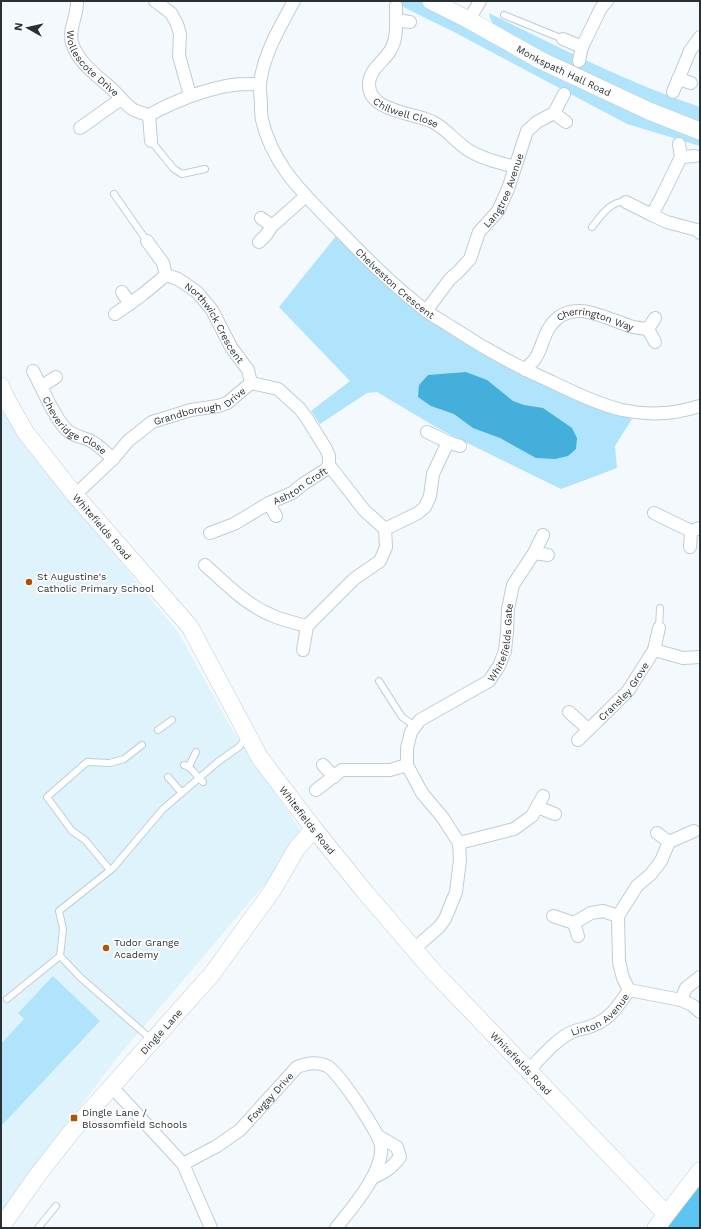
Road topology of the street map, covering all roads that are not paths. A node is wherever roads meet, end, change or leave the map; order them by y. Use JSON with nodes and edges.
{"nodes":[{"id":1,"x":77,"y":1,"type":"edge"},
{"id":2,"x":155,"y":1,"type":"edge"},
{"id":3,"x":294,"y":1,"type":"edge"},
{"id":4,"x":431,"y":1,"type":"edge"},
{"id":5,"x":480,"y":1,"type":"edge"},
{"id":6,"x":607,"y":1,"type":"edge"},
{"id":7,"x":396,"y":6,"type":"dead end"},
{"id":8,"x":504,"y":15,"type":"dead end"},
{"id":9,"x":396,"y":20,"type":"junction"},
{"id":10,"x":469,"y":20,"type":"junction"},
{"id":11,"x":410,"y":22,"type":"dead end"},
{"id":12,"x":700,"y":37,"type":"edge"},
{"id":13,"x":563,"y":39,"type":"joint"},
{"id":14,"x":582,"y":47,"type":"junction"},
{"id":15,"x":580,"y":61,"type":"dead end"},
{"id":16,"x":678,"y":79,"type":"junction"},
{"id":17,"x":691,"y":83,"type":"dead end"},
{"id":18,"x":260,"y":84,"type":"junction"},
{"id":19,"x":673,"y":92,"type":"dead end"},
{"id":20,"x":564,"y":94,"type":"dead end"},
{"id":21,"x":190,"y":95,"type":"junction"},
{"id":22,"x":121,"y":99,"type":"junction"},
{"id":23,"x":554,"y":113,"type":"junction"},
{"id":24,"x":149,"y":115,"type":"junction"},
{"id":25,"x":566,"y":122,"type":"dead end"},
{"id":26,"x":80,"y":128,"type":"dead end"},
{"id":27,"x":700,"y":131,"type":"edge"},
{"id":28,"x":152,"y":141,"type":"joint"},
{"id":29,"x":679,"y":144,"type":"dead end"},
{"id":30,"x":695,"y":156,"type":"dead end"},
{"id":31,"x":681,"y":157,"type":"junction"},
{"id":32,"x":515,"y":167,"type":"junction"},
{"id":33,"x":205,"y":169,"type":"dead end"},
{"id":34,"x":114,"y":194,"type":"dead end"},
{"id":35,"x":306,"y":196,"type":"junction"},
{"id":36,"x":626,"y":202,"type":"joint"},
{"id":37,"x":652,"y":215,"type":"junction"},
{"id":38,"x":261,"y":218,"type":"dead end"},
{"id":39,"x":272,"y":226,"type":"junction"},
{"id":40,"x":592,"y":227,"type":"dead end"},
{"id":41,"x":700,"y":233,"type":"edge"},
{"id":42,"x":147,"y":241,"type":"joint"},
{"id":43,"x":259,"y":242,"type":"dead end"},
{"id":44,"x":166,"y":275,"type":"junction"},
{"id":45,"x":122,"y":292,"type":"dead end"},
{"id":46,"x":130,"y":304,"type":"junction"},
{"id":47,"x":426,"y":311,"type":"junction"},
{"id":48,"x":115,"y":314,"type":"dead end"},
{"id":49,"x":655,"y":318,"type":"dead end"},
{"id":50,"x":648,"y":329,"type":"junction"},
{"id":51,"x":655,"y":342,"type":"dead end"},
{"id":52,"x":525,"y":370,"type":"junction"},
{"id":53,"x":33,"y":371,"type":"dead end"},
{"id":54,"x":56,"y":377,"type":"dead end"},
{"id":55,"x":251,"y":383,"type":"junction"},
{"id":56,"x":1,"y":386,"type":"edge"},
{"id":57,"x":42,"y":386,"type":"junction"},
{"id":58,"x":700,"y":406,"type":"edge"},
{"id":59,"x":427,"y":432,"type":"dead end"},
{"id":60,"x":448,"y":442,"type":"junction"},
{"id":61,"x":460,"y":446,"type":"dead end"},
{"id":62,"x":113,"y":459,"type":"junction"},
{"id":63,"x":329,"y":464,"type":"junction"},
{"id":64,"x":75,"y":495,"type":"junction"},
{"id":65,"x":269,"y":503,"type":"junction"},
{"id":66,"x":654,"y":513,"type":"dead end"},
{"id":67,"x":276,"y":516,"type":"dead end"},
{"id":68,"x":385,"y":529,"type":"junction"},
{"id":69,"x":695,"y":529,"type":"edge"},
{"id":70,"x":210,"y":534,"type":"dead end"},
{"id":71,"x":542,"y":535,"type":"dead end"},
{"id":72,"x":690,"y":547,"type":"dead end"},
{"id":73,"x":534,"y":553,"type":"junction"},
{"id":74,"x":548,"y":555,"type":"dead end"},
{"id":75,"x":205,"y":565,"type":"dead end"},
{"id":76,"x":660,"y":608,"type":"dead end"},
{"id":77,"x":307,"y":626,"type":"junction"},
{"id":78,"x":659,"y":628,"type":"joint"},
{"id":79,"x":303,"y":650,"type":"dead end"},
{"id":80,"x":654,"y":650,"type":"junction"},
{"id":81,"x":700,"y":657,"type":"edge"},
{"id":82,"x":379,"y":681,"type":"dead end"},
{"id":83,"x":569,"y":712,"type":"dead end"},
{"id":84,"x":172,"y":720,"type":"dead end"},
{"id":85,"x":415,"y":726,"type":"junction"},
{"id":86,"x":158,"y":730,"type":"dead end"},
{"id":87,"x":588,"y":730,"type":"junction"},
{"id":88,"x":248,"y":735,"type":"junction"},
{"id":89,"x":578,"y":740,"type":"dead end"},
{"id":90,"x":142,"y":745,"type":"dead end"},
{"id":91,"x":196,"y":752,"type":"dead end"},
{"id":92,"x":323,"y":765,"type":"dead end"},
{"id":93,"x":407,"y":765,"type":"junction"},
{"id":94,"x":168,"y":777,"type":"dead end"},
{"id":95,"x":334,"y":777,"type":"junction"},
{"id":96,"x":201,"y":780,"type":"junction"},
{"id":97,"x":316,"y":790,"type":"dead end"},
{"id":98,"x":182,"y":793,"type":"junction"},
{"id":99,"x":543,"y":796,"type":"dead end"},
{"id":100,"x":538,"y":807,"type":"junction"},
{"id":101,"x":555,"y":814,"type":"dead end"},
{"id":102,"x":314,"y":829,"type":"junction"},
{"id":103,"x":694,"y":831,"type":"dead end"},
{"id":104,"x":657,"y":833,"type":"dead end"},
{"id":105,"x":669,"y":842,"type":"junction"},
{"id":106,"x":459,"y":843,"type":"junction"},
{"id":107,"x":110,"y":870,"type":"junction"},
{"id":108,"x":553,"y":916,"type":"dead end"},
{"id":109,"x":618,"y":916,"type":"junction"},
{"id":110,"x":574,"y":922,"type":"junction"},
{"id":111,"x":578,"y":936,"type":"dead end"},
{"id":112,"x":414,"y":949,"type":"junction"},
{"id":113,"x":60,"y":956,"type":"junction"},
{"id":114,"x":700,"y":977,"type":"edge"},
{"id":115,"x":629,"y":990,"type":"junction"},
{"id":116,"x":7,"y":999,"type":"dead end"},
{"id":117,"x":681,"y":1000,"type":"junction"},
{"id":118,"x":700,"y":1012,"type":"edge"},
{"id":119,"x":152,"y":1040,"type":"junction"},
{"id":120,"x":528,"y":1071,"type":"junction"},
{"id":121,"x":110,"y":1086,"type":"junction"},
{"id":122,"x":378,"y":1136,"type":"junction"},
{"id":123,"x":183,"y":1164,"type":"junction"},
{"id":124,"x":700,"y":1171,"type":"edge"},
{"id":125,"x":372,"y":1178,"type":"junction"},
{"id":126,"x":56,"y":1206,"type":"dead end"},
{"id":127,"x":661,"y":1221,"type":"edge"},
{"id":128,"x":1,"y":1228,"type":"edge"},
{"id":129,"x":38,"y":1228,"type":"edge"},
{"id":130,"x":211,"y":1228,"type":"edge"},
{"id":131,"x":336,"y":1228,"type":"edge"}],
"edges":[{"from":1,"to":22,"type":"street","name":"Wollescote Drive"},
{"from":2,"to":21,"type":"street"},
{"from":3,"to":18,"type":"street","name":"Chelveston Crescent"},
{"from":4,"to":10,"type":"street","name":"Monkspath Hall Road"},
{"from":5,"to":10,"type":"street"},
{"from":6,"to":14,"type":"street"},
{"from":7,"to":9,"type":"street","name":"Chilwell Close"},
{"from":8,"to":13,"type":"lane"},
{"from":9,"to":11,"type":"street"},
{"from":9,"to":32,"type":"street","name":"Chilwell Close"},
{"from":10,"to":27,"type":"street","name":"Monkspath Hall Road"},
{"from":12,"to":16,"type":"street"},
{"from":13,"to":14,"type":"street"},
{"from":14,"to":15,"type":"street"},
{"from":16,"to":17,"type":"street"},
{"from":16,"to":19,"type":"street"},
{"from":18,"to":21,"type":"street"},
{"from":18,"to":35,"type":"street","name":"Chelveston Crescent"},
{"from":20,"to":23,"type":"street"},
{"from":21,"to":24,"type":"street"},
{"from":22,"to":24,"type":"street","name":"Wollescote Drive"},
{"from":22,"to":26,"type":"street","name":"Wollescote Drive"},
{"from":23,"to":25,"type":"street"},
{"from":23,"to":32,"type":"street","name":"Langtree Avenue"},
{"from":24,"to":28,"type":"street"},
{"from":28,"to":33,"type":"lane"},
{"from":29,"to":31,"type":"street"},
{"from":30,"to":31,"type":"street"},
{"from":31,"to":37,"type":"street"},
{"from":32,"to":47,"type":"street","name":"Langtree Avenue"},
{"from":34,"to":42,"type":"lane"},
{"from":35,"to":39,"type":"street"},
{"from":35,"to":47,"type":"street","name":"Chelveston Crescent"},
{"from":36,"to":37,"type":"street"},
{"from":36,"to":40,"type":"lane"},
{"from":37,"to":41,"type":"street"},
{"from":38,"to":39,"type":"street"},
{"from":39,"to":43,"type":"street"},
{"from":42,"to":44,"type":"street"},
{"from":44,"to":46,"type":"street"},
{"from":44,"to":55,"type":"street","name":"Northwick Crescent"},
{"from":45,"to":46,"type":"street"},
{"from":46,"to":48,"type":"street"},
{"from":47,"to":52,"type":"street","name":"Chelveston Crescent"},
{"from":49,"to":50,"type":"street","name":"Cherrington Way"},
{"from":50,"to":51,"type":"street","name":"Cherrington Way"},
{"from":50,"to":52,"type":"street","name":"Cherrington Way"},
{"from":52,"to":58,"type":"street","name":"Chelveston Crescent"},
{"from":53,"to":57,"type":"street","name":"Cheveridge Close"},
{"from":54,"to":57,"type":"street","name":"Cheveridge Close"},
{"from":55,"to":62,"type":"street","name":"Grandborough Drive"},
{"from":55,"to":63,"type":"street","name":"Grandborough Drive"},
{"from":56,"to":64,"type":"street","name":"Whitefields Road"},
{"from":57,"to":62,"type":"street","name":"Cheveridge Close"},
{"from":59,"to":60,"type":"street"},
{"from":60,"to":61,"type":"street"},
{"from":60,"to":68,"type":"street"},
{"from":62,"to":64,"type":"street","name":"Grandborough Drive"},
{"from":63,"to":65,"type":"street","name":"Ashton Croft"},
{"from":63,"to":68,"type":"street","name":"Grandborough Drive"},
{"from":64,"to":88,"type":"street","name":"Whitefields Road"},
{"from":65,"to":67,"type":"street","name":"Ashton Croft"},
{"from":65,"to":70,"type":"street","name":"Ashton Croft"},
{"from":66,"to":69,"type":"street"},
{"from":68,"to":77,"type":"street"},
{"from":69,"to":72,"type":"street"},
{"from":71,"to":73,"type":"street","name":"Whitefields Gate"},
{"from":73,"to":74,"type":"street"},
{"from":73,"to":85,"type":"street","name":"Whitefields Gate"},
{"from":75,"to":77,"type":"street"},
{"from":76,"to":78,"type":"lane"},
{"from":77,"to":79,"type":"street"},
{"from":78,"to":80,"type":"street","name":"Cransley Grove"},
{"from":80,"to":81,"type":"street"},
{"from":80,"to":87,"type":"street","name":"Cransley Grove"},
{"from":82,"to":85,"type":"lane"},
{"from":83,"to":87,"type":"street","name":"Cransley Grove"},
{"from":84,"to":86,"type":"lane"},
{"from":85,"to":93,"type":"street"},
{"from":87,"to":89,"type":"street","name":"Cransley Grove"},
{"from":88,"to":96,"type":"lane"},
{"from":88,"to":102,"type":"street","name":"Whitefields Road"},
{"from":90,"to":107,"type":"lane"},
{"from":91,"to":96,"type":"lane"},
{"from":92,"to":95,"type":"street"},
{"from":93,"to":95,"type":"street"},
{"from":93,"to":106,"type":"street"},
{"from":94,"to":98,"type":"lane"},
{"from":95,"to":97,"type":"street"},
{"from":96,"to":98,"type":"lane"},
{"from":98,"to":107,"type":"lane"},
{"from":99,"to":100,"type":"street"},
{"from":100,"to":101,"type":"street"},
{"from":100,"to":106,"type":"street"},
{"from":102,"to":112,"type":"street","name":"Whitefields Road"},
{"from":102,"to":119,"type":"street","name":"Dingle Lane"},
{"from":103,"to":105,"type":"street"},
{"from":104,"to":105,"type":"street"},
{"from":105,"to":109,"type":"street"},
{"from":106,"to":112,"type":"street"},
{"from":107,"to":113,"type":"lane"},
{"from":108,"to":110,"type":"street"},
{"from":109,"to":110,"type":"street"},
{"from":109,"to":115,"type":"street","name":"Linton Avenue"},
{"from":110,"to":111,"type":"street"},
{"from":112,"to":120,"type":"street","name":"Whitefields Road"},
{"from":113,"to":116,"type":"lane"},
{"from":113,"to":119,"type":"lane"},
{"from":114,"to":117,"type":"street"},
{"from":115,"to":117,"type":"street"},
{"from":115,"to":120,"type":"street","name":"Linton Avenue"},
{"from":117,"to":118,"type":"street"},
{"from":119,"to":121,"type":"street","name":"Dingle Lane"},
{"from":120,"to":127,"type":"street","name":"Whitefields Road"},
{"from":121,"to":123,"type":"street"},
{"from":121,"to":128,"type":"street","name":"Dingle Lane"},
{"from":122,"to":123,"type":"street","name":"Fowgay Drive"},
{"from":122,"to":125,"type":"street","name":"Fowgay Drive"},
{"from":122,"to":125,"type":"street","name":"Fowgay Drive"},
{"from":123,"to":130,"type":"street"},
{"from":124,"to":127,"type":"street"},
{"from":125,"to":131,"type":"street","name":"Fowgay Drive"},
{"from":126,"to":129,"type":"lane"}]}
